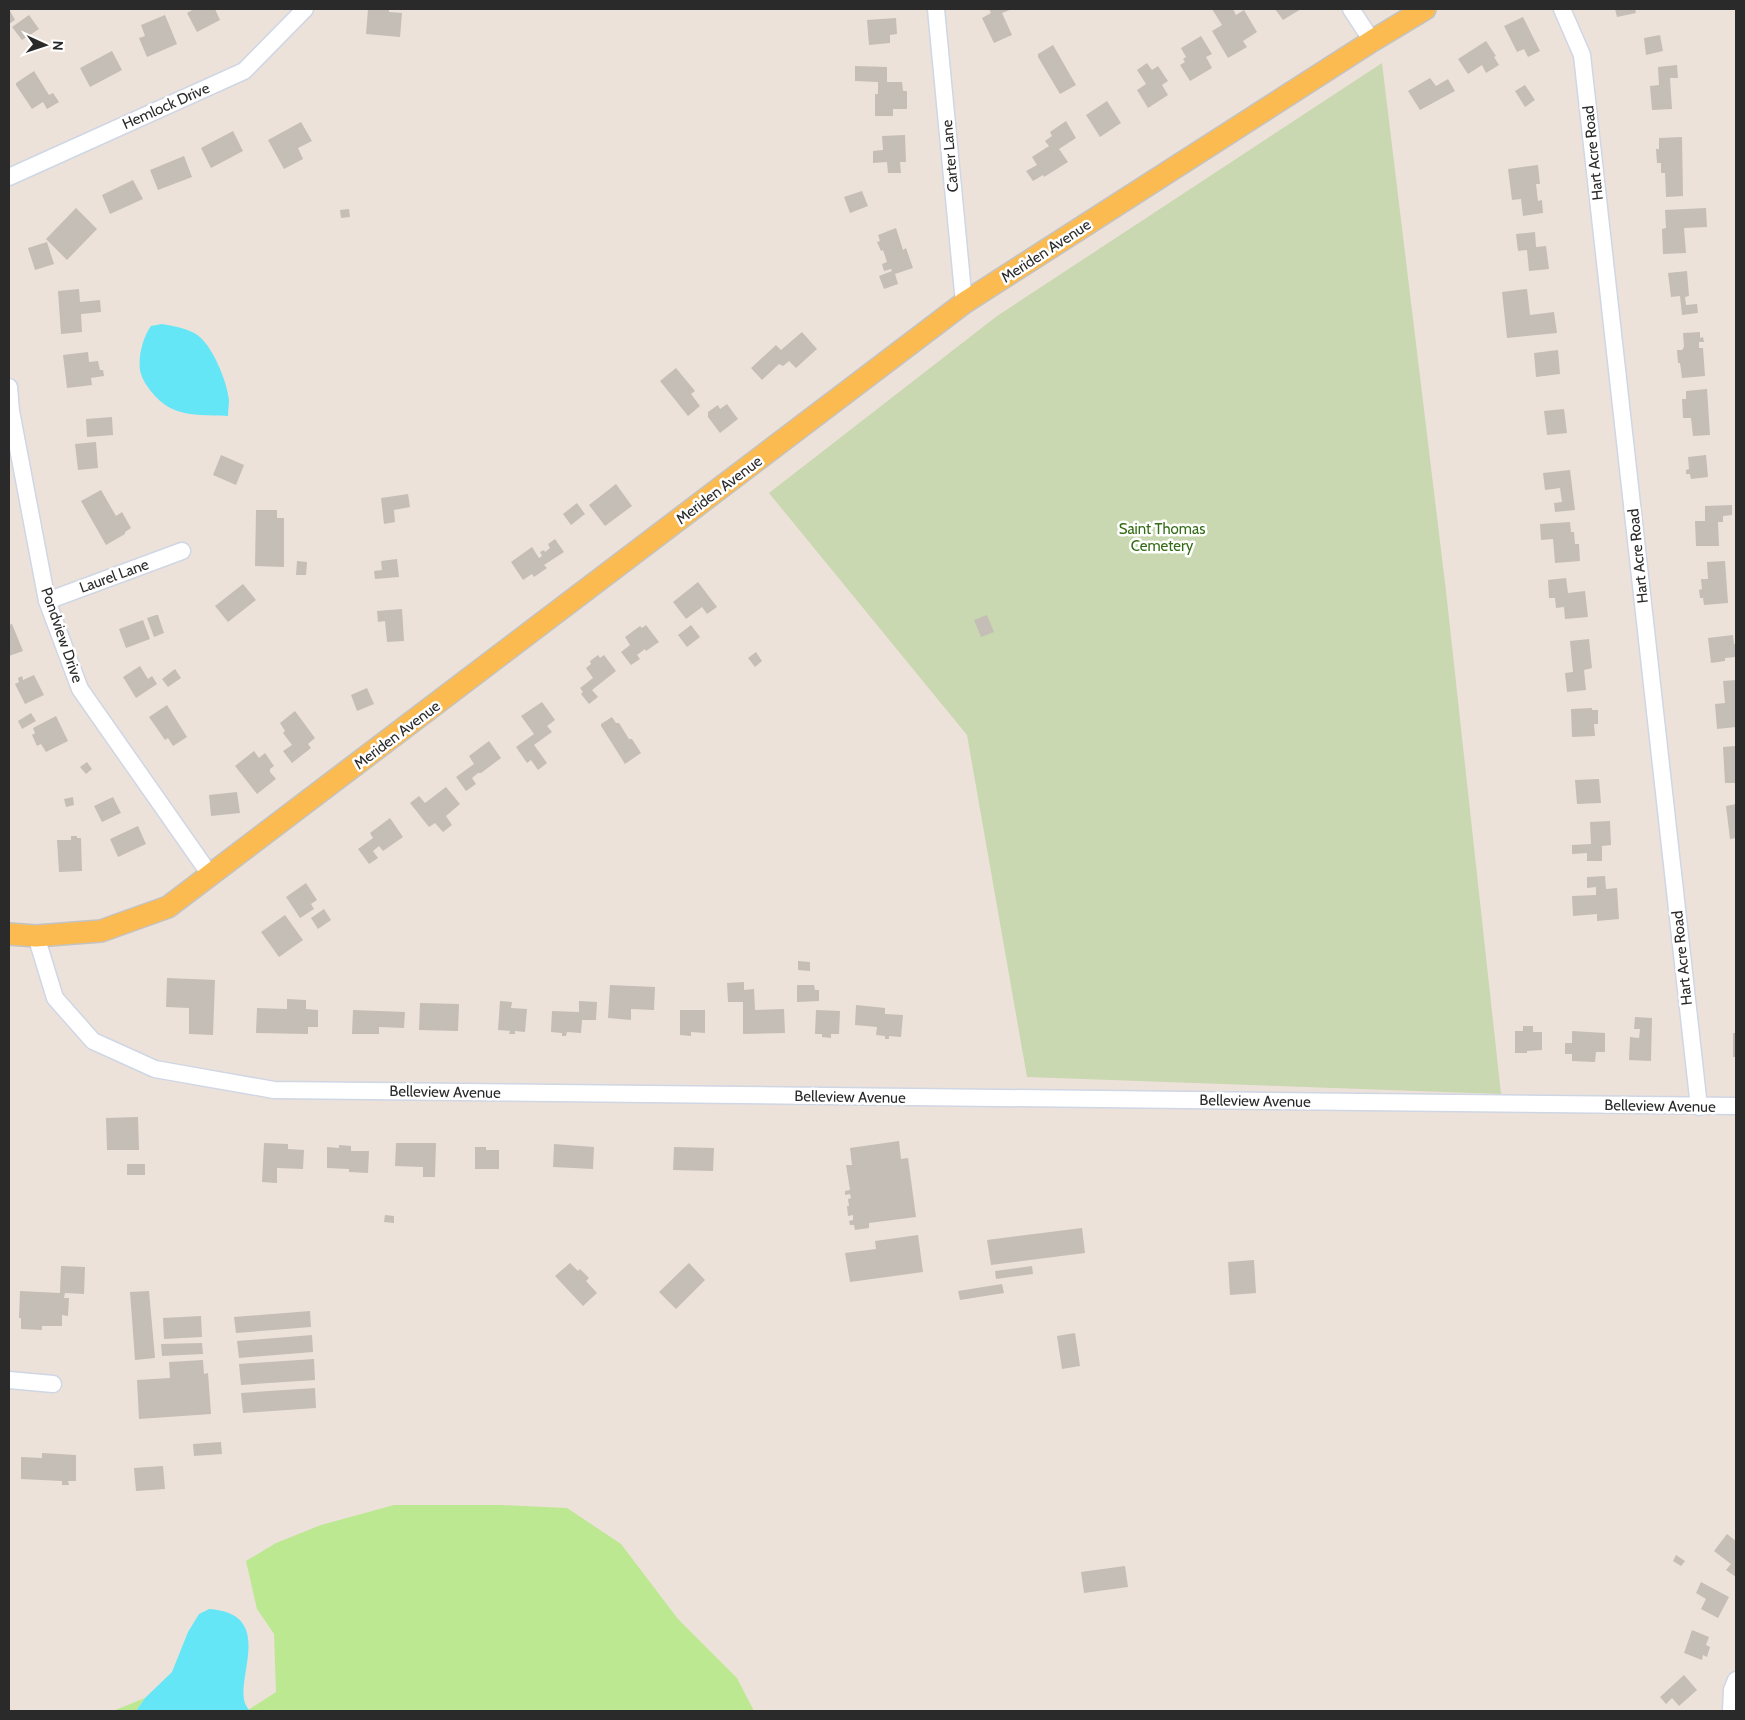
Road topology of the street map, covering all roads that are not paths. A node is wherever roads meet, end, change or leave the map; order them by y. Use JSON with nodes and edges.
{"nodes":[{"id":1,"x":306,"y":9,"type":"edge"},
{"id":2,"x":936,"y":9,"type":"edge"},
{"id":3,"x":1351,"y":9,"type":"edge"},
{"id":4,"x":1426,"y":9,"type":"edge"},
{"id":5,"x":1562,"y":9,"type":"edge"},
{"id":6,"x":1372,"y":41,"type":"junction"},
{"id":7,"x":9,"y":177,"type":"edge"},
{"id":8,"x":964,"y":304,"type":"junction"},
{"id":9,"x":9,"y":387,"type":"edge"},
{"id":10,"x":182,"y":551,"type":"dead end"},
{"id":11,"x":47,"y":601,"type":"junction"},
{"id":12,"x":211,"y":876,"type":"junction"},
{"id":13,"x":9,"y":934,"type":"edge"},
{"id":14,"x":36,"y":936,"type":"junction"},
{"id":15,"x":1699,"y":1106,"type":"junction"},
{"id":16,"x":1736,"y":1106,"type":"edge"},
{"id":17,"x":9,"y":1380,"type":"edge"},
{"id":18,"x":53,"y":1384,"type":"dead end"},
{"id":19,"x":1736,"y":1680,"type":"edge"},
{"id":20,"x":1732,"y":1711,"type":"edge"}],
"edges":[{"from":1,"to":7,"type":"street","name":"Hemlock Drive"},
{"from":2,"to":8,"type":"street","name":"Carter Lane"},
{"from":3,"to":6,"type":"street"},
{"from":4,"to":6,"type":"main road","name":"Meriden Avenue"},
{"from":5,"to":15,"type":"street","name":"Hart Acre Road"},
{"from":6,"to":8,"type":"main road","name":"Meriden Avenue"},
{"from":8,"to":12,"type":"main road","name":"Meriden Avenue"},
{"from":9,"to":11,"type":"street","name":"Pondview Drive"},
{"from":10,"to":11,"type":"street","name":"Laurel Lane"},
{"from":11,"to":12,"type":"street","name":"Pondview Drive"},
{"from":12,"to":14,"type":"main road","name":"Meriden Avenue"},
{"from":13,"to":14,"type":"main road","name":"Meriden Avenue"},
{"from":14,"to":15,"type":"street","name":"Belleview Avenue"},
{"from":15,"to":16,"type":"street","name":"Belleview Avenue"},
{"from":17,"to":18,"type":"street"},
{"from":19,"to":20,"type":"street"}]}
